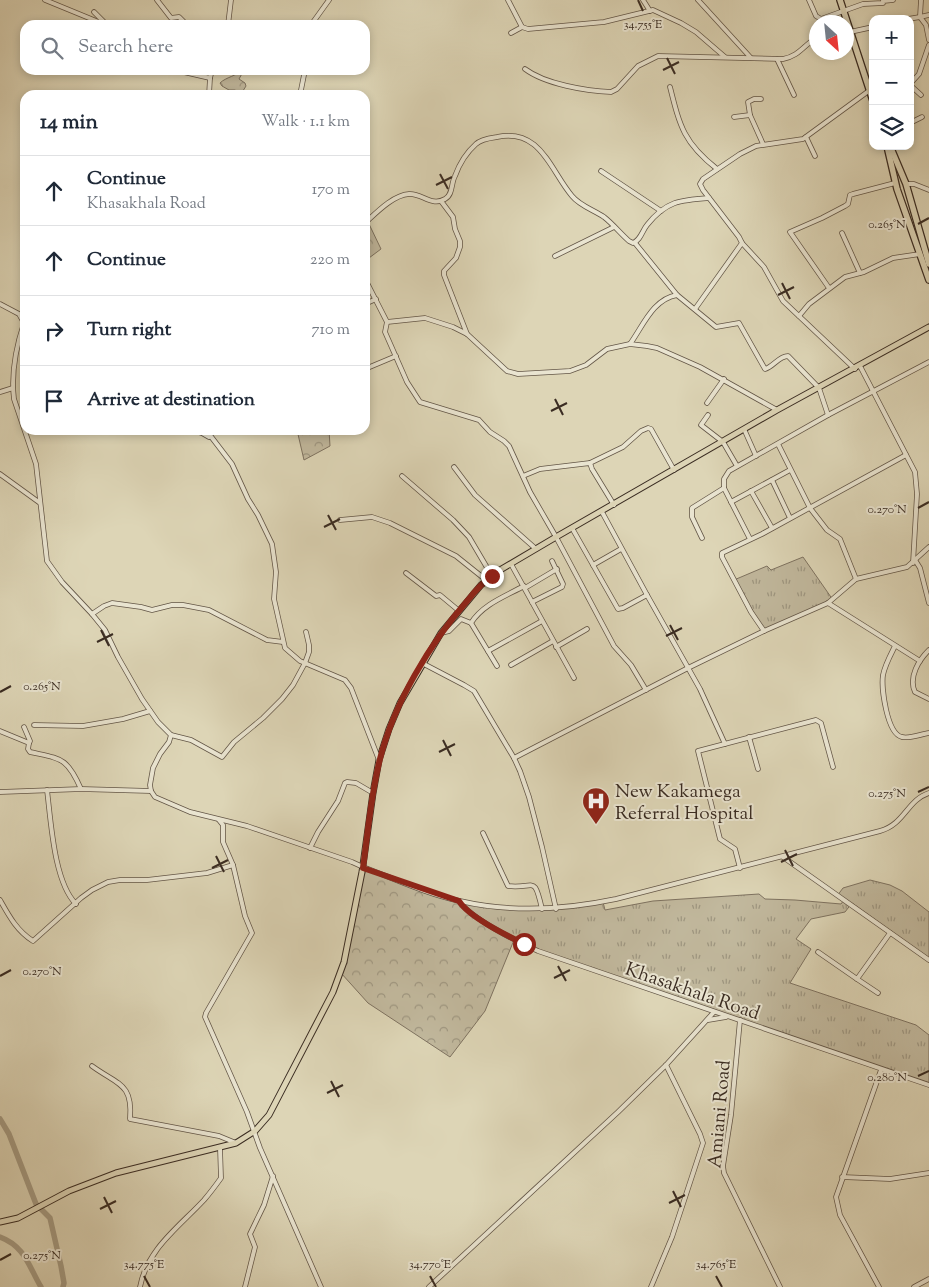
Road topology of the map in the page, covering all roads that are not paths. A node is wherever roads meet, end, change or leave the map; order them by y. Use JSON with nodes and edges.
{"nodes":[{"id":1,"x":45,"y":0,"type":"edge"},
{"id":2,"x":157,"y":0,"type":"edge"},
{"id":3,"x":231,"y":0,"type":"edge"},
{"id":4,"x":329,"y":0,"type":"edge"},
{"id":5,"x":508,"y":0,"type":"edge"},
{"id":6,"x":643,"y":0,"type":"edge"},
{"id":7,"x":698,"y":0,"type":"edge"},
{"id":8,"x":809,"y":0,"type":"edge"},
{"id":9,"x":840,"y":0,"type":"edge"},
{"id":10,"x":893,"y":0,"type":"edge"},
{"id":11,"x":921,"y":0,"type":"edge"},
{"id":12,"x":843,"y":10,"type":"junction"},
{"id":13,"x":650,"y":11,"type":"junction"},
{"id":14,"x":94,"y":12,"type":"dead end"},
{"id":15,"x":845,"y":15,"type":"edge"},
{"id":16,"x":929,"y":15,"type":"edge"},
{"id":17,"x":920,"y":17,"type":"junction"},
{"id":18,"x":914,"y":18,"type":"edge"},
{"id":19,"x":94,"y":20,"type":"edge"},
{"id":20,"x":101,"y":20,"type":"edge"},
{"id":21,"x":182,"y":20,"type":"edge"},
{"id":22,"x":229,"y":20,"type":"edge"},
{"id":23,"x":315,"y":20,"type":"edge"},
{"id":24,"x":522,"y":27,"type":"junction"},
{"id":25,"x":869,"y":28,"type":"edge"},
{"id":26,"x":854,"y":31,"type":"edge"},
{"id":27,"x":511,"y":33,"type":"dead end"},
{"id":28,"x":929,"y":40,"type":"edge"},
{"id":29,"x":854,"y":41,"type":"edge"},
{"id":30,"x":809,"y":43,"type":"edge"},
{"id":31,"x":929,"y":46,"type":"edge"},
{"id":32,"x":725,"y":56,"type":"junction"},
{"id":33,"x":751,"y":58,"type":"junction"},
{"id":34,"x":777,"y":60,"type":"junction"},
{"id":35,"x":525,"y":69,"type":"dead end"},
{"id":36,"x":197,"y":75,"type":"edge"},
{"id":37,"x":211,"y":75,"type":"edge"},
{"id":38,"x":304,"y":75,"type":"edge"},
{"id":39,"x":210,"y":78,"type":"junction"},
{"id":40,"x":869,"y":80,"type":"edge"},
{"id":41,"x":914,"y":81,"type":"edge"},
{"id":42,"x":670,"y":87,"type":"dead end"},
{"id":43,"x":914,"y":89,"type":"edge"},
{"id":44,"x":210,"y":90,"type":"edge"},
{"id":45,"x":301,"y":90,"type":"edge"},
{"id":46,"x":869,"y":91,"type":"edge"},
{"id":47,"x":794,"y":95,"type":"dead end"},
{"id":48,"x":921,"y":95,"type":"dead end"},
{"id":49,"x":761,"y":99,"type":"dead end"},
{"id":50,"x":750,"y":115,"type":"junction"},
{"id":51,"x":734,"y":116,"type":"dead end"},
{"id":52,"x":922,"y":117,"type":"dead end"},
{"id":53,"x":914,"y":121,"type":"edge"},
{"id":54,"x":806,"y":137,"type":"junction"},
{"id":55,"x":763,"y":144,"type":"junction"},
{"id":56,"x":889,"y":150,"type":"edge"},
{"id":57,"x":890,"y":150,"type":"edge"},
{"id":58,"x":815,"y":156,"type":"dead end"},
{"id":59,"x":717,"y":170,"type":"junction"},
{"id":60,"x":602,"y":172,"type":"dead end"},
{"id":61,"x":895,"y":183,"type":"junction"},
{"id":62,"x":906,"y":184,"type":"junction"},
{"id":63,"x":929,"y":190,"type":"edge"},
{"id":64,"x":909,"y":193,"type":"junction"},
{"id":65,"x":899,"y":196,"type":"junction"},
{"id":66,"x":709,"y":198,"type":"junction"},
{"id":67,"x":441,"y":201,"type":"junction"},
{"id":68,"x":661,"y":210,"type":"junction"},
{"id":69,"x":370,"y":219,"type":"edge"},
{"id":70,"x":614,"y":227,"type":"junction"},
{"id":71,"x":842,"y":233,"type":"dead end"},
{"id":72,"x":635,"y":242,"type":"junction"},
{"id":73,"x":742,"y":242,"type":"junction"},
{"id":74,"x":921,"y":253,"type":"junction"},
{"id":75,"x":555,"y":256,"type":"dead end"},
{"id":76,"x":929,"y":264,"type":"edge"},
{"id":77,"x":860,"y":273,"type":"junction"},
{"id":78,"x":929,"y":280,"type":"edge"},
{"id":79,"x":370,"y":288,"type":"edge"},
{"id":80,"x":829,"y":288,"type":"junction"},
{"id":81,"x":677,"y":295,"type":"junction"},
{"id":82,"x":376,"y":299,"type":"junction"},
{"id":83,"x":370,"y":302,"type":"edge"},
{"id":84,"x":0,"y":304,"type":"edge"},
{"id":85,"x":695,"y":309,"type":"junction"},
{"id":86,"x":20,"y":316,"type":"edge"},
{"id":87,"x":799,"y":316,"type":"junction"},
{"id":88,"x":387,"y":322,"type":"junction"},
{"id":89,"x":929,"y":327,"type":"edge"},
{"id":90,"x":467,"y":334,"type":"junction"},
{"id":91,"x":20,"y":336,"type":"edge"},
{"id":92,"x":630,"y":344,"type":"junction"},
{"id":93,"x":396,"y":356,"type":"junction"},
{"id":94,"x":929,"y":362,"type":"edge"},
{"id":95,"x":860,"y":366,"type":"junction"},
{"id":96,"x":370,"y":367,"type":"edge"},
{"id":97,"x":855,"y":369,"type":"junction"},
{"id":98,"x":724,"y":379,"type":"junction"},
{"id":99,"x":13,"y":388,"type":"junction"},
{"id":100,"x":819,"y":388,"type":"junction"},
{"id":101,"x":874,"y":391,"type":"junction"},
{"id":102,"x":0,"y":392,"type":"edge"},
{"id":103,"x":707,"y":403,"type":"dead end"},
{"id":104,"x":777,"y":410,"type":"junction"},
{"id":105,"x":708,"y":415,"type":"dead end"},
{"id":106,"x":828,"y":415,"type":"junction"},
{"id":107,"x":20,"y":417,"type":"edge"},
{"id":108,"x":744,"y":429,"type":"junction"},
{"id":109,"x":26,"y":435,"type":"edge"},
{"id":110,"x":206,"y":435,"type":"edge"},
{"id":111,"x":209,"y":435,"type":"edge"},
{"id":112,"x":211,"y":438,"type":"junction"},
{"id":113,"x":723,"y":442,"type":"junction"},
{"id":114,"x":778,"y":444,"type":"junction"},
{"id":115,"x":756,"y":456,"type":"junction"},
{"id":116,"x":906,"y":456,"type":"junction"},
{"id":117,"x":590,"y":462,"type":"junction"},
{"id":118,"x":737,"y":466,"type":"junction"},
{"id":119,"x":454,"y":467,"type":"dead end"},
{"id":120,"x":674,"y":470,"type":"junction"},
{"id":121,"x":790,"y":470,"type":"junction"},
{"id":122,"x":0,"y":474,"type":"edge"},
{"id":123,"x":402,"y":476,"type":"dead end"},
{"id":124,"x":522,"y":476,"type":"junction"},
{"id":125,"x":772,"y":480,"type":"junction"},
{"id":126,"x":724,"y":488,"type":"junction"},
{"id":127,"x":751,"y":491,"type":"junction"},
{"id":128,"x":731,"y":502,"type":"junction"},
{"id":129,"x":40,"y":503,"type":"junction"},
{"id":130,"x":614,"y":505,"type":"junction"},
{"id":131,"x":810,"y":508,"type":"junction"},
{"id":132,"x":602,"y":512,"type":"junction"},
{"id":133,"x":790,"y":518,"type":"junction"},
{"id":134,"x":340,"y":520,"type":"dead end"},
{"id":135,"x":572,"y":528,"type":"junction"},
{"id":136,"x":772,"y":528,"type":"junction"},
{"id":137,"x":556,"y":537,"type":"junction"},
{"id":138,"x":702,"y":538,"type":"dead end"},
{"id":139,"x":750,"y":539,"type":"junction"},
{"id":140,"x":929,"y":547,"type":"edge"},
{"id":141,"x":621,"y":548,"type":"junction"},
{"id":142,"x":536,"y":549,"type":"junction"},
{"id":143,"x":552,"y":561,"type":"dead end"},
{"id":144,"x":914,"y":561,"type":"junction"},
{"id":145,"x":511,"y":564,"type":"junction"},
{"id":146,"x":593,"y":565,"type":"junction"},
{"id":147,"x":557,"y":569,"type":"junction"},
{"id":148,"x":406,"y":574,"type":"dead end"},
{"id":149,"x":492,"y":576,"type":"junction"},
{"id":150,"x":856,"y":579,"type":"junction"},
{"id":151,"x":486,"y":580,"type":"junction"},
{"id":152,"x":525,"y":587,"type":"junction"},
{"id":153,"x":647,"y":595,"type":"junction"},
{"id":154,"x":532,"y":602,"type":"junction"},
{"id":155,"x":828,"y":603,"type":"junction"},
{"id":156,"x":929,"y":603,"type":"edge"},
{"id":157,"x":458,"y":610,"type":"junction"},
{"id":158,"x":92,"y":614,"type":"junction"},
{"id":159,"x":542,"y":621,"type":"junction"},
{"id":160,"x":471,"y":623,"type":"junction"},
{"id":161,"x":587,"y":629,"type":"dead end"},
{"id":162,"x":764,"y":631,"type":"junction"},
{"id":163,"x":306,"y":632,"type":"dead end"},
{"id":164,"x":441,"y":634,"type":"junction"},
{"id":165,"x":553,"y":641,"type":"junction"},
{"id":166,"x":283,"y":642,"type":"junction"},
{"id":167,"x":556,"y":646,"type":"junction"},
{"id":168,"x":895,"y":646,"type":"junction"},
{"id":169,"x":929,"y":650,"type":"edge"},
{"id":170,"x":488,"y":651,"type":"junction"},
{"id":171,"x":920,"y":661,"type":"junction"},
{"id":172,"x":422,"y":663,"type":"junction"},
{"id":173,"x":304,"y":664,"type":"junction"},
{"id":174,"x":511,"y":664,"type":"dead end"},
{"id":175,"x":496,"y":666,"type":"dead end"},
{"id":176,"x":688,"y":668,"type":"junction"},
{"id":177,"x":574,"y":678,"type":"dead end"},
{"id":178,"x":646,"y":690,"type":"junction"},
{"id":179,"x":929,"y":699,"type":"edge"},
{"id":180,"x":150,"y":711,"type":"junction"},
{"id":181,"x":34,"y":725,"type":"dead end"},
{"id":182,"x":24,"y":727,"type":"dead end"},
{"id":183,"x":0,"y":731,"type":"edge"},
{"id":184,"x":929,"y":733,"type":"edge"},
{"id":185,"x":171,"y":735,"type":"junction"},
{"id":186,"x":749,"y":737,"type":"junction"},
{"id":187,"x":29,"y":743,"type":"junction"},
{"id":188,"x":725,"y":744,"type":"junction"},
{"id":189,"x":514,"y":758,"type":"junction"},
{"id":190,"x":379,"y":760,"type":"junction"},
{"id":191,"x":833,"y":767,"type":"dead end"},
{"id":192,"x":758,"y":769,"type":"dead end"},
{"id":193,"x":81,"y":789,"type":"junction"},
{"id":194,"x":47,"y":790,"type":"junction"},
{"id":195,"x":151,"y":791,"type":"junction"},
{"id":196,"x":0,"y":792,"type":"edge"},
{"id":197,"x":373,"y":793,"type":"junction"},
{"id":198,"x":929,"y":793,"type":"edge"},
{"id":199,"x":219,"y":820,"type":"junction"},
{"id":200,"x":483,"y":833,"type":"dead end"},
{"id":201,"x":310,"y":848,"type":"junction"},
{"id":202,"x":783,"y":857,"type":"junction"},
{"id":203,"x":233,"y":865,"type":"junction"},
{"id":204,"x":363,"y":868,"type":"junction"},
{"id":205,"x":740,"y":868,"type":"junction"},
{"id":206,"x":0,"y":900,"type":"edge"},
{"id":207,"x":459,"y":901,"type":"junction"},
{"id":208,"x":76,"y":904,"type":"junction"},
{"id":209,"x":542,"y":909,"type":"junction"},
{"id":210,"x":556,"y":909,"type":"junction"},
{"id":211,"x":890,"y":933,"type":"junction"},
{"id":212,"x":818,"y":952,"type":"dead end"},
{"id":213,"x":929,"y":960,"type":"edge"},
{"id":214,"x":857,"y":979,"type":"junction"},
{"id":215,"x":878,"y":993,"type":"dead end"},
{"id":216,"x":714,"y":1012,"type":"junction"},
{"id":217,"x":729,"y":1016,"type":"junction"},
{"id":218,"x":708,"y":1020,"type":"junction"},
{"id":219,"x":740,"y":1020,"type":"junction"},
{"id":220,"x":666,"y":1065,"type":"junction"},
{"id":221,"x":92,"y":1066,"type":"dead end"},
{"id":222,"x":882,"y":1070,"type":"junction"},
{"id":223,"x":929,"y":1085,"type":"edge"},
{"id":224,"x":255,"y":1131,"type":"junction"},
{"id":225,"x":236,"y":1144,"type":"junction"},
{"id":226,"x":220,"y":1148,"type":"junction"},
{"id":227,"x":929,"y":1173,"type":"edge"},
{"id":228,"x":273,"y":1176,"type":"junction"},
{"id":229,"x":842,"y":1177,"type":"junction"},
{"id":230,"x":0,"y":1222,"type":"edge"},
{"id":231,"x":929,"y":1279,"type":"edge"},
{"id":232,"x":140,"y":1287,"type":"edge"},
{"id":233,"x":245,"y":1287,"type":"edge"},
{"id":234,"x":321,"y":1287,"type":"edge"},
{"id":235,"x":429,"y":1287,"type":"edge"},
{"id":236,"x":651,"y":1287,"type":"edge"},
{"id":237,"x":780,"y":1287,"type":"edge"},
{"id":238,"x":879,"y":1287,"type":"edge"},
{"id":239,"x":914,"y":1287,"type":"edge"}],
"edges":[{"from":1,"to":19,"type":"street"},
{"from":2,"to":21,"type":"street"},
{"from":3,"to":22,"type":"street"},
{"from":4,"to":23,"type":"street"},
{"from":5,"to":24,"type":"street"},
{"from":6,"to":13,"type":"street"},
{"from":7,"to":33,"type":"street"},
{"from":8,"to":12,"type":"street"},
{"from":9,"to":12,"type":"highway"},
{"from":10,"to":12,"type":"street"},
{"from":11,"to":17,"type":"street"},
{"from":12,"to":15,"type":"highway"},
{"from":13,"to":24,"type":"street"},
{"from":13,"to":32,"type":"street"},
{"from":14,"to":20,"type":"street"},
{"from":16,"to":17,"type":"street"},
{"from":17,"to":18,"type":"street"},
{"from":17,"to":28,"type":"street"},
{"from":24,"to":27,"type":"street"},
{"from":25,"to":26,"type":"street"},
{"from":29,"to":40,"type":"highway"},
{"from":30,"to":34,"type":"street"},
{"from":31,"to":41,"type":"street"},
{"from":32,"to":33,"type":"street"},
{"from":32,"to":35,"type":"street"},
{"from":33,"to":34,"type":"street"},
{"from":34,"to":47,"type":"street"},
{"from":36,"to":39,"type":"street"},
{"from":37,"to":39,"type":"street"},
{"from":38,"to":45,"type":"street"},
{"from":39,"to":44,"type":"street"},
{"from":42,"to":59,"type":"street"},
{"from":43,"to":48,"type":"street"},
{"from":46,"to":54,"type":"street"},
{"from":49,"to":50,"type":"street"},
{"from":50,"to":51,"type":"street"},
{"from":50,"to":55,"type":"street"},
{"from":52,"to":53,"type":"street"},
{"from":54,"to":55,"type":"street"},
{"from":54,"to":58,"type":"street"},
{"from":55,"to":59,"type":"street"},
{"from":56,"to":61,"type":"highway"},
{"from":57,"to":62,"type":"highway"},
{"from":59,"to":66,"type":"street"},
{"from":60,"to":68,"type":"street"},
{"from":61,"to":65,"type":"highway"},
{"from":61,"to":80,"type":"street"},
{"from":62,"to":63,"type":"street"},
{"from":62,"to":64,"type":"highway"},
{"from":64,"to":65,"type":"highway"},
{"from":64,"to":76,"type":"highway"},
{"from":65,"to":74,"type":"highway"},
{"from":66,"to":68,"type":"street"},
{"from":66,"to":73,"type":"street"},
{"from":67,"to":69,"type":"street"},
{"from":67,"to":70,"type":"street"},
{"from":67,"to":90,"type":"street"},
{"from":68,"to":72,"type":"street"},
{"from":70,"to":72,"type":"street"},
{"from":70,"to":75,"type":"street"},
{"from":71,"to":77,"type":"street"},
{"from":72,"to":81,"type":"street"},
{"from":73,"to":85,"type":"street"},
{"from":73,"to":87,"type":"street"},
{"from":74,"to":77,"type":"street"},
{"from":74,"to":78,"type":"highway"},
{"from":77,"to":80,"type":"street"},
{"from":79,"to":82,"type":"street"},
{"from":80,"to":87,"type":"street"},
{"from":81,"to":85,"type":"street"},
{"from":81,"to":92,"type":"street"},
{"from":82,"to":83,"type":"street"},
{"from":82,"to":88,"type":"street"},
{"from":84,"to":86,"type":"street"},
{"from":85,"to":100,"type":"street"},
{"from":87,"to":97,"type":"street"},
{"from":88,"to":90,"type":"street"},
{"from":88,"to":93,"type":"street"},
{"from":89,"to":95,"type":"main road"},
{"from":90,"to":92,"type":"street"},
{"from":91,"to":99,"type":"street"},
{"from":92,"to":98,"type":"street"},
{"from":93,"to":96,"type":"street"},
{"from":93,"to":124,"type":"street"},
{"from":94,"to":101,"type":"street"},
{"from":95,"to":97,"type":"main road"},
{"from":95,"to":101,"type":"street"},
{"from":97,"to":100,"type":"main road"},
{"from":98,"to":103,"type":"street"},
{"from":98,"to":104,"type":"street"},
{"from":99,"to":102,"type":"street"},
{"from":99,"to":107,"type":"street"},
{"from":100,"to":104,"type":"main road"},
{"from":100,"to":106,"type":"street"},
{"from":101,"to":106,"type":"street"},
{"from":101,"to":116,"type":"street"},
{"from":104,"to":108,"type":"main road"},
{"from":105,"to":113,"type":"street"},
{"from":106,"to":114,"type":"street"},
{"from":108,"to":113,"type":"main road"},
{"from":108,"to":115,"type":"street"},
{"from":109,"to":129,"type":"street"},
{"from":110,"to":112,"type":"street"},
{"from":111,"to":112,"type":"street"},
{"from":112,"to":166,"type":"street"},
{"from":113,"to":118,"type":"street"},
{"from":113,"to":120,"type":"main road"},
{"from":114,"to":115,"type":"street"},
{"from":114,"to":121,"type":"street"},
{"from":115,"to":118,"type":"street"},
{"from":116,"to":131,"type":"street"},
{"from":116,"to":144,"type":"street"},
{"from":117,"to":120,"type":"street"},
{"from":117,"to":124,"type":"street"},
{"from":117,"to":130,"type":"street"},
{"from":118,"to":126,"type":"street"},
{"from":119,"to":142,"type":"street"},
{"from":120,"to":130,"type":"main road"},
{"from":121,"to":125,"type":"street"},
{"from":121,"to":131,"type":"street"},
{"from":122,"to":129,"type":"street"},
{"from":123,"to":149,"type":"street"},
{"from":124,"to":137,"type":"street"},
{"from":125,"to":127,"type":"street"},
{"from":125,"to":133,"type":"street"},
{"from":126,"to":128,"type":"street"},
{"from":126,"to":138,"type":"street"},
{"from":127,"to":128,"type":"street"},
{"from":127,"to":136,"type":"street"},
{"from":128,"to":139,"type":"street"},
{"from":129,"to":158,"type":"street"},
{"from":130,"to":132,"type":"main road"},
{"from":131,"to":133,"type":"street"},
{"from":131,"to":150,"type":"street"},
{"from":132,"to":135,"type":"main road"},
{"from":132,"to":141,"type":"street"},
{"from":133,"to":136,"type":"street"},
{"from":134,"to":151,"type":"street"},
{"from":135,"to":137,"type":"main road"},
{"from":135,"to":146,"type":"street"},
{"from":136,"to":139,"type":"street"},
{"from":137,"to":142,"type":"main road"},
{"from":137,"to":178,"type":"street"},
{"from":139,"to":162,"type":"street"},
{"from":140,"to":144,"type":"street"},
{"from":141,"to":146,"type":"street"},
{"from":141,"to":153,"type":"street"},
{"from":142,"to":145,"type":"main road"},
{"from":143,"to":147,"type":"street"},
{"from":144,"to":150,"type":"street"},
{"from":144,"to":156,"type":"street"},
{"from":145,"to":149,"type":"main road"},
{"from":145,"to":152,"type":"street"},
{"from":146,"to":153,"type":"street"},
{"from":147,"to":152,"type":"street"},
{"from":147,"to":154,"type":"street"},
{"from":148,"to":157,"type":"street"},
{"from":149,"to":151,"type":"main road"},
{"from":150,"to":155,"type":"street"},
{"from":151,"to":157,"type":"main road"},
{"from":152,"to":154,"type":"street"},
{"from":152,"to":160,"type":"street"},
{"from":153,"to":176,"type":"street"},
{"from":154,"to":159,"type":"street"},
{"from":155,"to":162,"type":"street"},
{"from":155,"to":168,"type":"street"},
{"from":157,"to":164,"type":"main road"},
{"from":158,"to":166,"type":"street"},
{"from":158,"to":180,"type":"street"},
{"from":159,"to":165,"type":"street"},
{"from":159,"to":170,"type":"street"},
{"from":160,"to":164,"type":"street"},
{"from":160,"to":170,"type":"street"},
{"from":161,"to":167,"type":"street"},
{"from":162,"to":176,"type":"street"},
{"from":163,"to":173,"type":"street"},
{"from":164,"to":172,"type":"main road"},
{"from":165,"to":167,"type":"street"},
{"from":165,"to":174,"type":"street"},
{"from":166,"to":173,"type":"street"},
{"from":167,"to":177,"type":"street"},
{"from":168,"to":171,"type":"street"},
{"from":168,"to":184,"type":"street"},
{"from":169,"to":171,"type":"street"},
{"from":170,"to":175,"type":"street"},
{"from":171,"to":179,"type":"street"},
{"from":172,"to":189,"type":"street"},
{"from":172,"to":190,"type":"main road"},
{"from":173,"to":185,"type":"street"},
{"from":173,"to":190,"type":"street"},
{"from":176,"to":178,"type":"street"},
{"from":176,"to":188,"type":"street"},
{"from":178,"to":189,"type":"street"},
{"from":180,"to":181,"type":"street"},
{"from":180,"to":185,"type":"street"},
{"from":182,"to":187,"type":"street"},
{"from":183,"to":187,"type":"street"},
{"from":185,"to":195,"type":"street"},
{"from":186,"to":188,"type":"street"},
{"from":186,"to":191,"type":"street"},
{"from":186,"to":192,"type":"street"},
{"from":187,"to":193,"type":"street"},
{"from":188,"to":205,"type":"street"},
{"from":189,"to":210,"type":"street"},
{"from":190,"to":197,"type":"main road"},
{"from":193,"to":194,"type":"street"},
{"from":193,"to":195,"type":"street"},
{"from":194,"to":196,"type":"street"},
{"from":194,"to":208,"type":"street"},
{"from":195,"to":199,"type":"street"},
{"from":197,"to":201,"type":"street"},
{"from":197,"to":204,"type":"main road"},
{"from":198,"to":202,"type":"street"},
{"from":199,"to":201,"type":"street"},
{"from":199,"to":203,"type":"street"},
{"from":200,"to":209,"type":"street"},
{"from":201,"to":204,"type":"street"},
{"from":202,"to":205,"type":"street"},
{"from":202,"to":211,"type":"street"},
{"from":203,"to":208,"type":"street"},
{"from":203,"to":224,"type":"street"},
{"from":204,"to":207,"type":"street"},
{"from":204,"to":224,"type":"main road"},
{"from":205,"to":210,"type":"street"},
{"from":206,"to":208,"type":"street"},
{"from":207,"to":209,"type":"street"},
{"from":207,"to":216,"type":"street","name":"Khasakhala Road"},
{"from":209,"to":210,"type":"street"},
{"from":211,"to":213,"type":"street"},
{"from":211,"to":214,"type":"street"},
{"from":212,"to":214,"type":"street"},
{"from":214,"to":215,"type":"street"},
{"from":216,"to":217,"type":"street","name":"Khasakhala Road"},
{"from":216,"to":218,"type":"street"},
{"from":217,"to":218,"type":"street"},
{"from":217,"to":219,"type":"street","name":"Khasakhala Road"},
{"from":218,"to":220,"type":"street"},
{"from":219,"to":222,"type":"street","name":"Khasakhala Road"},
{"from":219,"to":237,"type":"street","name":"Amiani Road"},
{"from":220,"to":235,"type":"street"},
{"from":220,"to":236,"type":"street"},
{"from":221,"to":225,"type":"street"},
{"from":222,"to":223,"type":"street","name":"Khasakhala Road"},
{"from":222,"to":229,"type":"street"},
{"from":224,"to":225,"type":"main road"},
{"from":224,"to":228,"type":"street"},
{"from":225,"to":226,"type":"main road"},
{"from":226,"to":230,"type":"main road"},
{"from":226,"to":232,"type":"street"},
{"from":227,"to":229,"type":"street"},
{"from":228,"to":233,"type":"street"},
{"from":228,"to":234,"type":"street"},
{"from":229,"to":238,"type":"street"},
{"from":231,"to":239,"type":"street"}]}
